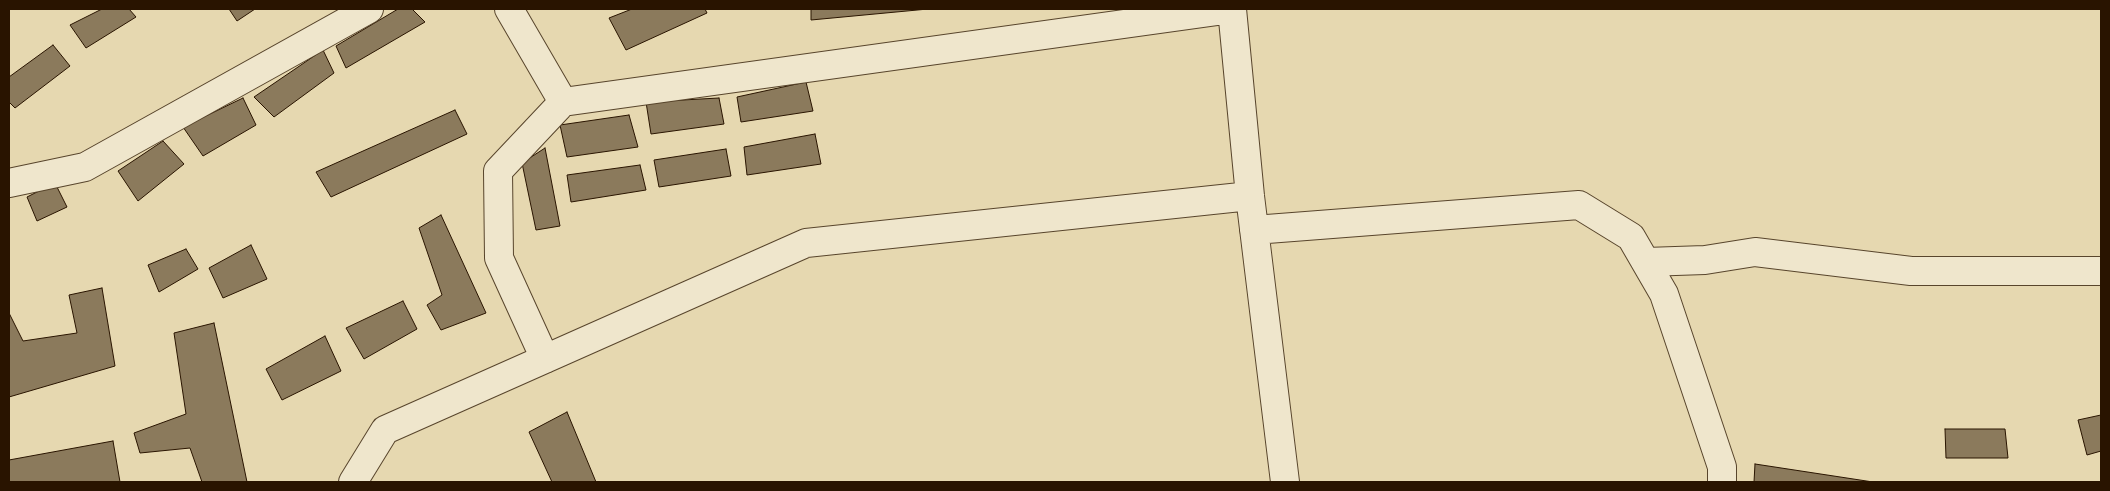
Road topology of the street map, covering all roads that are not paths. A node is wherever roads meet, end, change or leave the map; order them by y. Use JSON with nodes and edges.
{"nodes":[{"id":1,"x":369,"y":9,"type":"edge"},
{"id":2,"x":510,"y":9,"type":"edge"},
{"id":3,"x":1232,"y":9,"type":"edge"},
{"id":4,"x":563,"y":102,"type":"junction"},
{"id":5,"x":9,"y":183,"type":"edge"},
{"id":6,"x":1250,"y":196,"type":"junction"},
{"id":7,"x":1254,"y":230,"type":"junction"},
{"id":8,"x":1646,"y":262,"type":"junction"},
{"id":9,"x":2101,"y":271,"type":"edge"},
{"id":10,"x":545,"y":359,"type":"junction"},
{"id":11,"x":353,"y":482,"type":"edge"},
{"id":12,"x":1285,"y":482,"type":"edge"},
{"id":13,"x":1722,"y":482,"type":"edge"}],
"edges":[{"from":1,"to":5,"type":"street"},
{"from":2,"to":4,"type":"street"},
{"from":3,"to":4,"type":"street"},
{"from":3,"to":6,"type":"street"},
{"from":4,"to":10,"type":"street"},
{"from":6,"to":7,"type":"street"},
{"from":6,"to":10,"type":"street"},
{"from":7,"to":8,"type":"street"},
{"from":7,"to":12,"type":"street"},
{"from":8,"to":9,"type":"street"},
{"from":8,"to":13,"type":"street"},
{"from":10,"to":11,"type":"street"}]}
